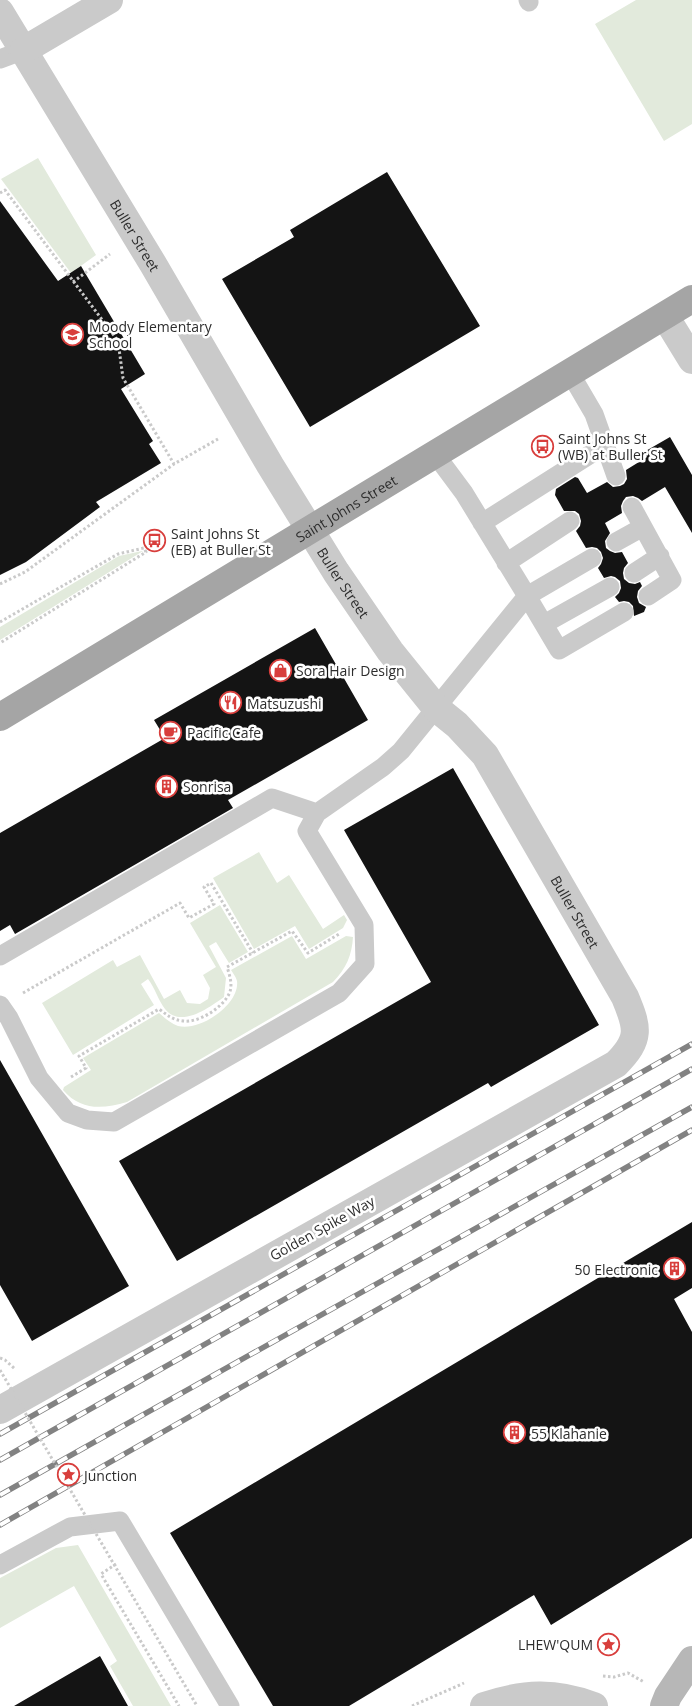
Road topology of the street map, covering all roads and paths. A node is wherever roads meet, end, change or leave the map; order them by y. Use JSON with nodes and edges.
{"nodes":[{"id":1,"x":109,"y":0,"type":"edge"},
{"id":2,"x":0,"y":12,"type":"edge"},
{"id":3,"x":12,"y":54,"type":"edge"},
{"id":4,"x":0,"y":193,"type":"edge"},
{"id":5,"x":110,"y":254,"type":"dead end"},
{"id":6,"x":73,"y":282,"type":"junction"},
{"id":7,"x":692,"y":299,"type":"edge"},
{"id":8,"x":665,"y":316,"type":"junction"},
{"id":9,"x":692,"y":360,"type":"edge"},
{"id":10,"x":570,"y":373,"type":"junction"},
{"id":11,"x":218,"y":439,"type":"dead end"},
{"id":12,"x":605,"y":445,"type":"junction"},
{"id":13,"x":435,"y":454,"type":"junction"},
{"id":14,"x":174,"y":464,"type":"junction"},
{"id":15,"x":616,"y":476,"type":"dead end"},
{"id":16,"x":632,"y":507,"type":"dead end"},
{"id":17,"x":570,"y":521,"type":"dead end"},
{"id":18,"x":482,"y":523,"type":"junction"},
{"id":19,"x":643,"y":527,"type":"junction"},
{"id":20,"x":311,"y":530,"type":"junction"},
{"id":21,"x":616,"y":542,"type":"dead end"},
{"id":22,"x":660,"y":556,"type":"junction"},
{"id":23,"x":592,"y":558,"type":"dead end"},
{"id":24,"x":506,"y":563,"type":"junction"},
{"id":25,"x":634,"y":573,"type":"dead end"},
{"id":26,"x":0,"y":584,"type":"edge"},
{"id":27,"x":610,"y":587,"type":"dead end"},
{"id":28,"x":527,"y":596,"type":"junction"},
{"id":29,"x":648,"y":596,"type":"dead end"},
{"id":30,"x":624,"y":612,"type":"dead end"},
{"id":31,"x":0,"y":622,"type":"edge"},
{"id":32,"x":544,"y":624,"type":"junction"},
{"id":33,"x":0,"y":643,"type":"edge"},
{"id":34,"x":436,"y":708,"type":"junction"},
{"id":35,"x":0,"y":717,"type":"edge"},
{"id":36,"x":317,"y":813,"type":"junction"},
{"id":37,"x":361,"y":921,"type":"junction"},
{"id":38,"x":252,"y":953,"type":"junction"},
{"id":39,"x":0,"y":956,"type":"edge"},
{"id":40,"x":43,"y":981,"type":"dead end"},
{"id":41,"x":0,"y":1001,"type":"edge"},
{"id":42,"x":635,"y":1037,"type":"joint"},
{"id":43,"x":48,"y":1090,"type":"junction"},
{"id":44,"x":0,"y":1370,"type":"edge"},
{"id":45,"x":0,"y":1410,"type":"edge"},
{"id":46,"x":117,"y":1564,"type":"dead end"},
{"id":47,"x":0,"y":1566,"type":"edge"},
{"id":48,"x":692,"y":1660,"type":"edge"},
{"id":49,"x":600,"y":1675,"type":"dead end"},
{"id":50,"x":639,"y":1679,"type":"dead end"},
{"id":51,"x":178,"y":1706,"type":"edge"},
{"id":52,"x":197,"y":1706,"type":"edge"},
{"id":53,"x":230,"y":1706,"type":"edge"},
{"id":54,"x":484,"y":1706,"type":"edge"},
{"id":55,"x":594,"y":1706,"type":"edge"},
{"id":56,"x":664,"y":1706,"type":"edge"}],
"edges":[{"from":1,"to":3,"type":"street"},
{"from":2,"to":3,"type":"street","name":"Buller Street"},
{"from":3,"to":20,"type":"street","name":"Buller Street"},
{"from":4,"to":6,"type":"path"},
{"from":5,"to":6,"type":"path"},
{"from":6,"to":14,"type":"path"},
{"from":7,"to":8,"type":"main road","name":"Saint Johns Street"},
{"from":8,"to":9,"type":"street"},
{"from":8,"to":10,"type":"main road","name":"Saint Johns Street"},
{"from":10,"to":12,"type":"lane"},
{"from":10,"to":13,"type":"main road","name":"Saint Johns Street"},
{"from":11,"to":14,"type":"path"},
{"from":12,"to":15,"type":"lane"},
{"from":12,"to":18,"type":"lane"},
{"from":13,"to":18,"type":"lane"},
{"from":13,"to":20,"type":"main road","name":"Saint Johns Street"},
{"from":14,"to":26,"type":"path"},
{"from":16,"to":19,"type":"lane"},
{"from":17,"to":24,"type":"lane"},
{"from":18,"to":24,"type":"lane"},
{"from":19,"to":21,"type":"lane"},
{"from":19,"to":22,"type":"lane"},
{"from":20,"to":34,"type":"street","name":"Buller Street"},
{"from":20,"to":35,"type":"main road","name":"Saint Johns Street"},
{"from":22,"to":25,"type":"lane"},
{"from":22,"to":29,"type":"lane"},
{"from":23,"to":28,"type":"lane"},
{"from":24,"to":28,"type":"lane"},
{"from":27,"to":32,"type":"lane"},
{"from":28,"to":32,"type":"lane"},
{"from":28,"to":34,"type":"lane"},
{"from":30,"to":32,"type":"lane"},
{"from":31,"to":33,"type":"path"},
{"from":34,"to":36,"type":"lane"},
{"from":34,"to":42,"type":"street","name":"Buller Street"},
{"from":36,"to":37,"type":"lane"},
{"from":36,"to":39,"type":"lane"},
{"from":37,"to":38,"type":"path"},
{"from":37,"to":43,"type":"lane"},
{"from":38,"to":40,"type":"path"},
{"from":38,"to":43,"type":"path"},
{"from":41,"to":43,"type":"lane"},
{"from":42,"to":45,"type":"street","name":"Golden Spike Way"},
{"from":44,"to":52,"type":"path","bridge":true},
{"from":46,"to":51,"type":"path"},
{"from":47,"to":53,"type":"lane"},
{"from":48,"to":56,"type":"main road"},
{"from":49,"to":50,"type":"path"},
{"from":54,"to":55,"type":"street"}]}
